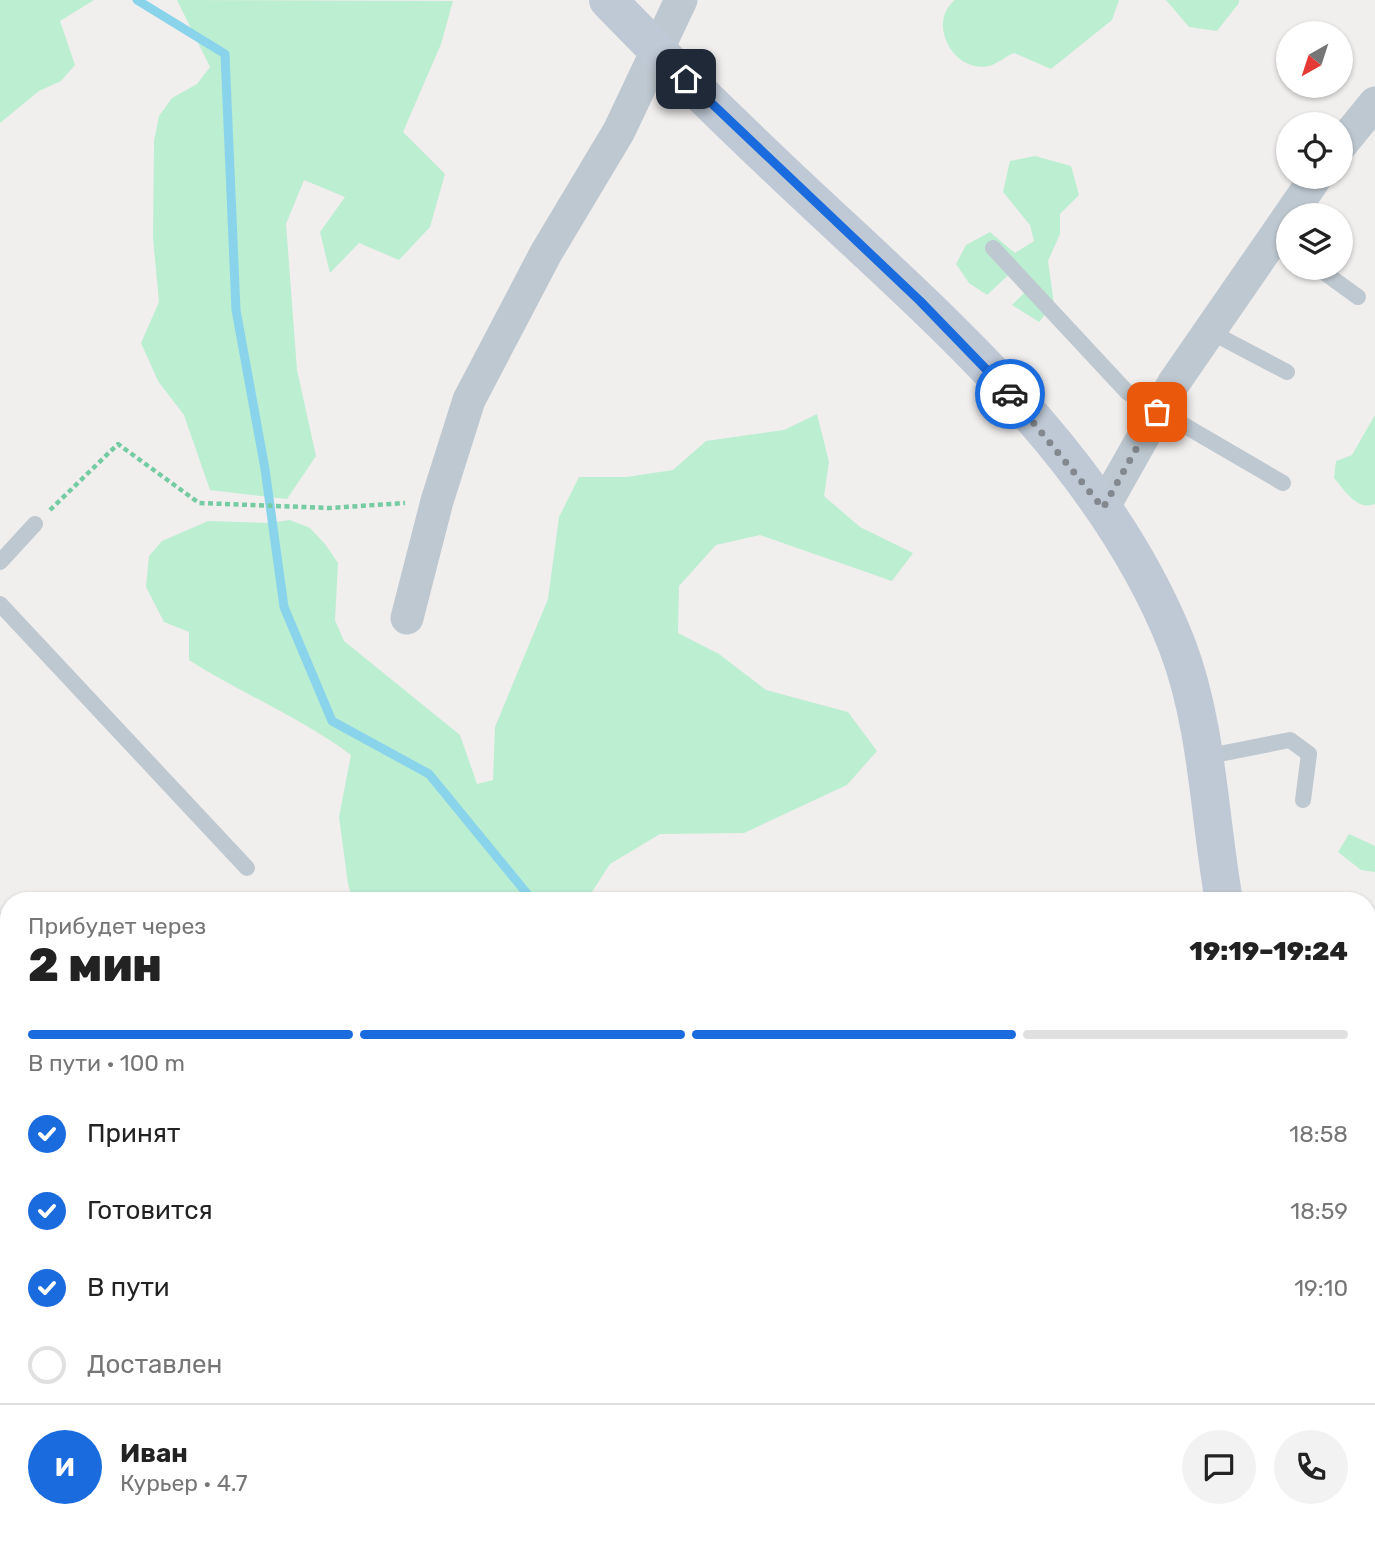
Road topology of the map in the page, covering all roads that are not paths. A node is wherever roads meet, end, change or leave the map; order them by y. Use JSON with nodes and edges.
{"nodes":[{"id":1,"x":608,"y":0,"type":"edge"},
{"id":2,"x":681,"y":0,"type":"edge"},
{"id":3,"x":655,"y":49,"type":"junction"},
{"id":4,"x":1375,"y":103,"type":"edge"},
{"id":5,"x":1353,"y":130,"type":"edge"},
{"id":6,"x":1276,"y":247,"type":"edge"},
{"id":7,"x":993,"y":248,"type":"dead end"},
{"id":8,"x":1335,"y":280,"type":"edge"},
{"id":9,"x":1358,"y":297,"type":"dead end"},
{"id":10,"x":1209,"y":331,"type":"junction"},
{"id":11,"x":1287,"y":372,"type":"dead end"},
{"id":12,"x":1157,"y":412,"type":"junction"},
{"id":13,"x":1283,"y":483,"type":"dead end"},
{"id":14,"x":1103,"y":508,"type":"junction"},
{"id":15,"x":36,"y":524,"type":"road end"},
{"id":16,"x":0,"y":562,"type":"edge"},
{"id":17,"x":0,"y":604,"type":"edge"},
{"id":18,"x":407,"y":618,"type":"dead end"},
{"id":19,"x":1204,"y":757,"type":"junction"},
{"id":20,"x":1303,"y":800,"type":"dead end"},
{"id":21,"x":247,"y":869,"type":"dead end"},
{"id":22,"x":1223,"y":892,"type":"edge"}],
"edges":[{"from":1,"to":3,"type":"street"},
{"from":2,"to":3,"type":"street"},
{"from":3,"to":14,"type":"street"},
{"from":3,"to":18,"type":"street"},
{"from":4,"to":5,"type":"street"},
{"from":6,"to":10,"type":"street"},
{"from":7,"to":12,"type":"lane"},
{"from":8,"to":9,"type":"lane"},
{"from":10,"to":11,"type":"lane"},
{"from":10,"to":12,"type":"street"},
{"from":12,"to":13,"type":"lane"},
{"from":12,"to":14,"type":"street"},
{"from":14,"to":19,"type":"street"},
{"from":15,"to":16,"type":"lane"},
{"from":17,"to":21,"type":"lane"},
{"from":19,"to":20,"type":"lane"},
{"from":19,"to":22,"type":"street"}]}
